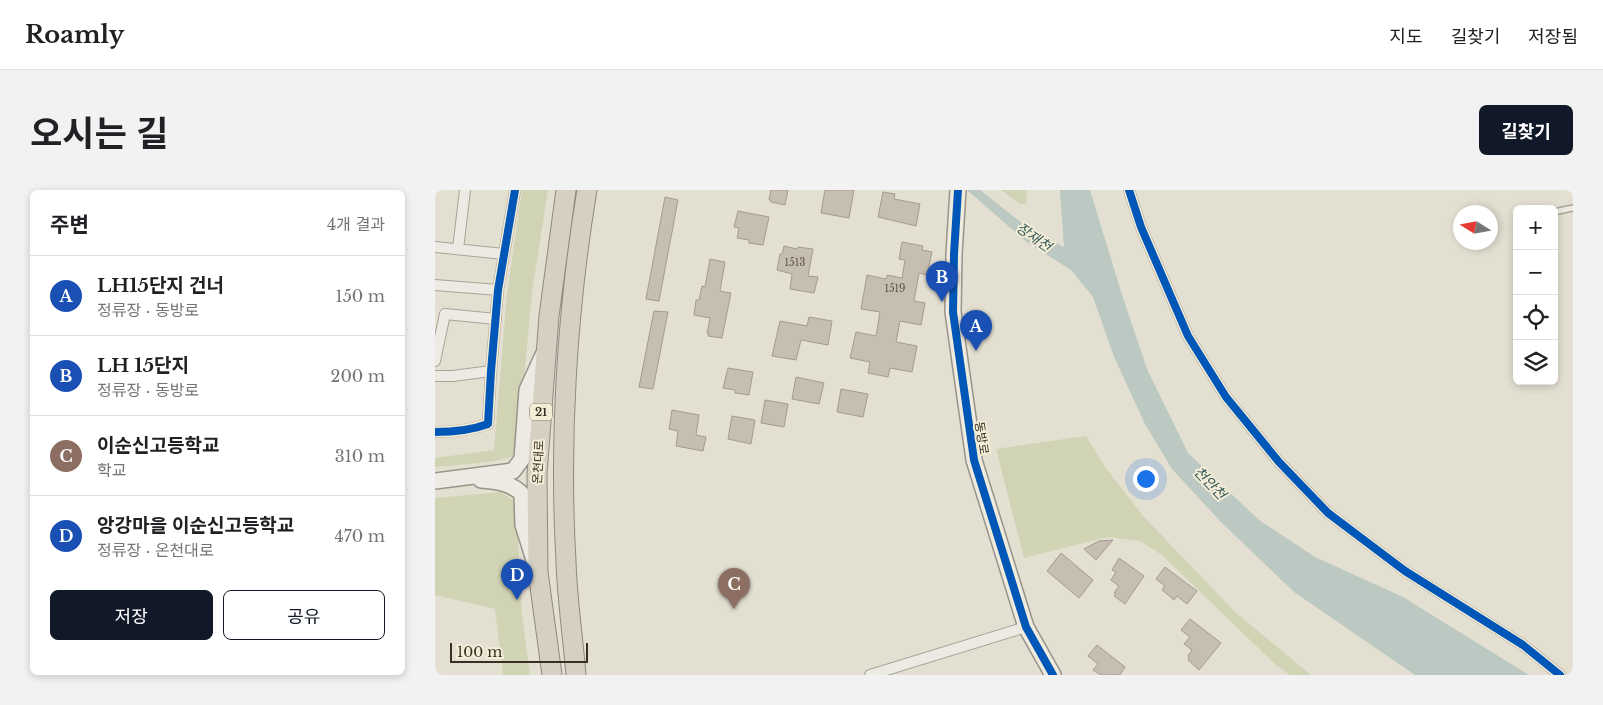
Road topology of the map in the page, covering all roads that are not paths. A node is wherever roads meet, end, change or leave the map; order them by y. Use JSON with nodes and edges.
{"nodes":[{"id":1,"x":465,"y":190,"type":"edge"},
{"id":2,"x":515,"y":190,"type":"edge"},
{"id":3,"x":587,"y":190,"type":"edge"},
{"id":4,"x":592,"y":190,"type":"edge"},
{"id":5,"x":958,"y":190,"type":"edge"},
{"id":6,"x":1129,"y":190,"type":"edge"},
{"id":7,"x":565,"y":193,"type":"edge"},
{"id":8,"x":1573,"y":208,"type":"edge"},
{"id":9,"x":584,"y":209,"type":"junction"},
{"id":10,"x":1558,"y":211,"type":"edge"},
{"id":11,"x":435,"y":247,"type":"edge"},
{"id":12,"x":458,"y":249,"type":"junction"},
{"id":13,"x":505,"y":254,"type":"junction"},
{"id":14,"x":435,"y":284,"type":"edge"},
{"id":15,"x":498,"y":290,"type":"junction"},
{"id":16,"x":496,"y":319,"type":"junction"},
{"id":17,"x":545,"y":349,"type":"junction"},
{"id":18,"x":435,"y":361,"type":"edge"},
{"id":19,"x":491,"y":371,"type":"junction"},
{"id":20,"x":435,"y":376,"type":"edge"},
{"id":21,"x":435,"y":432,"type":"edge"},
{"id":22,"x":457,"y":479,"type":"junction"},
{"id":23,"x":435,"y":481,"type":"edge"},
{"id":24,"x":563,"y":498,"type":"junction"},
{"id":25,"x":538,"y":572,"type":"junction"},
{"id":26,"x":1026,"y":627,"type":"junction"},
{"id":27,"x":546,"y":635,"type":"junction"},
{"id":28,"x":541,"y":675,"type":"edge"},
{"id":29,"x":552,"y":675,"type":"edge"},
{"id":30,"x":576,"y":675,"type":"edge"},
{"id":31,"x":588,"y":675,"type":"edge"},
{"id":32,"x":870,"y":675,"type":"edge"},
{"id":33,"x":1053,"y":675,"type":"edge"},
{"id":34,"x":1560,"y":675,"type":"edge"}],
"edges":[{"from":1,"to":12,"type":"street"},
{"from":2,"to":13,"type":"street"},
{"from":3,"to":9,"type":"highway","name":"온천대로","number":"21"},
{"from":4,"to":9,"type":"highway"},
{"from":5,"to":26,"type":"street","name":"동방로"},
{"from":6,"to":34,"type":"street"},
{"from":7,"to":17,"type":"highway","name":"온천대로","number":"21"},
{"from":8,"to":10,"type":"lane"},
{"from":9,"to":24,"type":"highway","name":"온천대로","number":"21"},
{"from":11,"to":12,"type":"street"},
{"from":12,"to":13,"type":"street"},
{"from":13,"to":15,"type":"street"},
{"from":14,"to":15,"type":"street"},
{"from":15,"to":16,"type":"street"},
{"from":16,"to":18,"type":"street"},
{"from":16,"to":19,"type":"street"},
{"from":17,"to":22,"type":"street"},
{"from":17,"to":25,"type":"highway","name":"온천대로","number":"21"},
{"from":19,"to":20,"type":"street"},
{"from":19,"to":21,"type":"street"},
{"from":22,"to":23,"type":"street"},
{"from":22,"to":25,"type":"street"},
{"from":24,"to":30,"type":"highway","name":"온천대로","number":"21"},
{"from":24,"to":31,"type":"highway"},
{"from":25,"to":27,"type":"highway","name":"온천대로","number":"21"},
{"from":26,"to":32,"type":"street"},
{"from":26,"to":33,"type":"street","name":"동방로"},
{"from":27,"to":28,"type":"highway"},
{"from":27,"to":29,"type":"highway","name":"온천대로","number":"21"}]}
